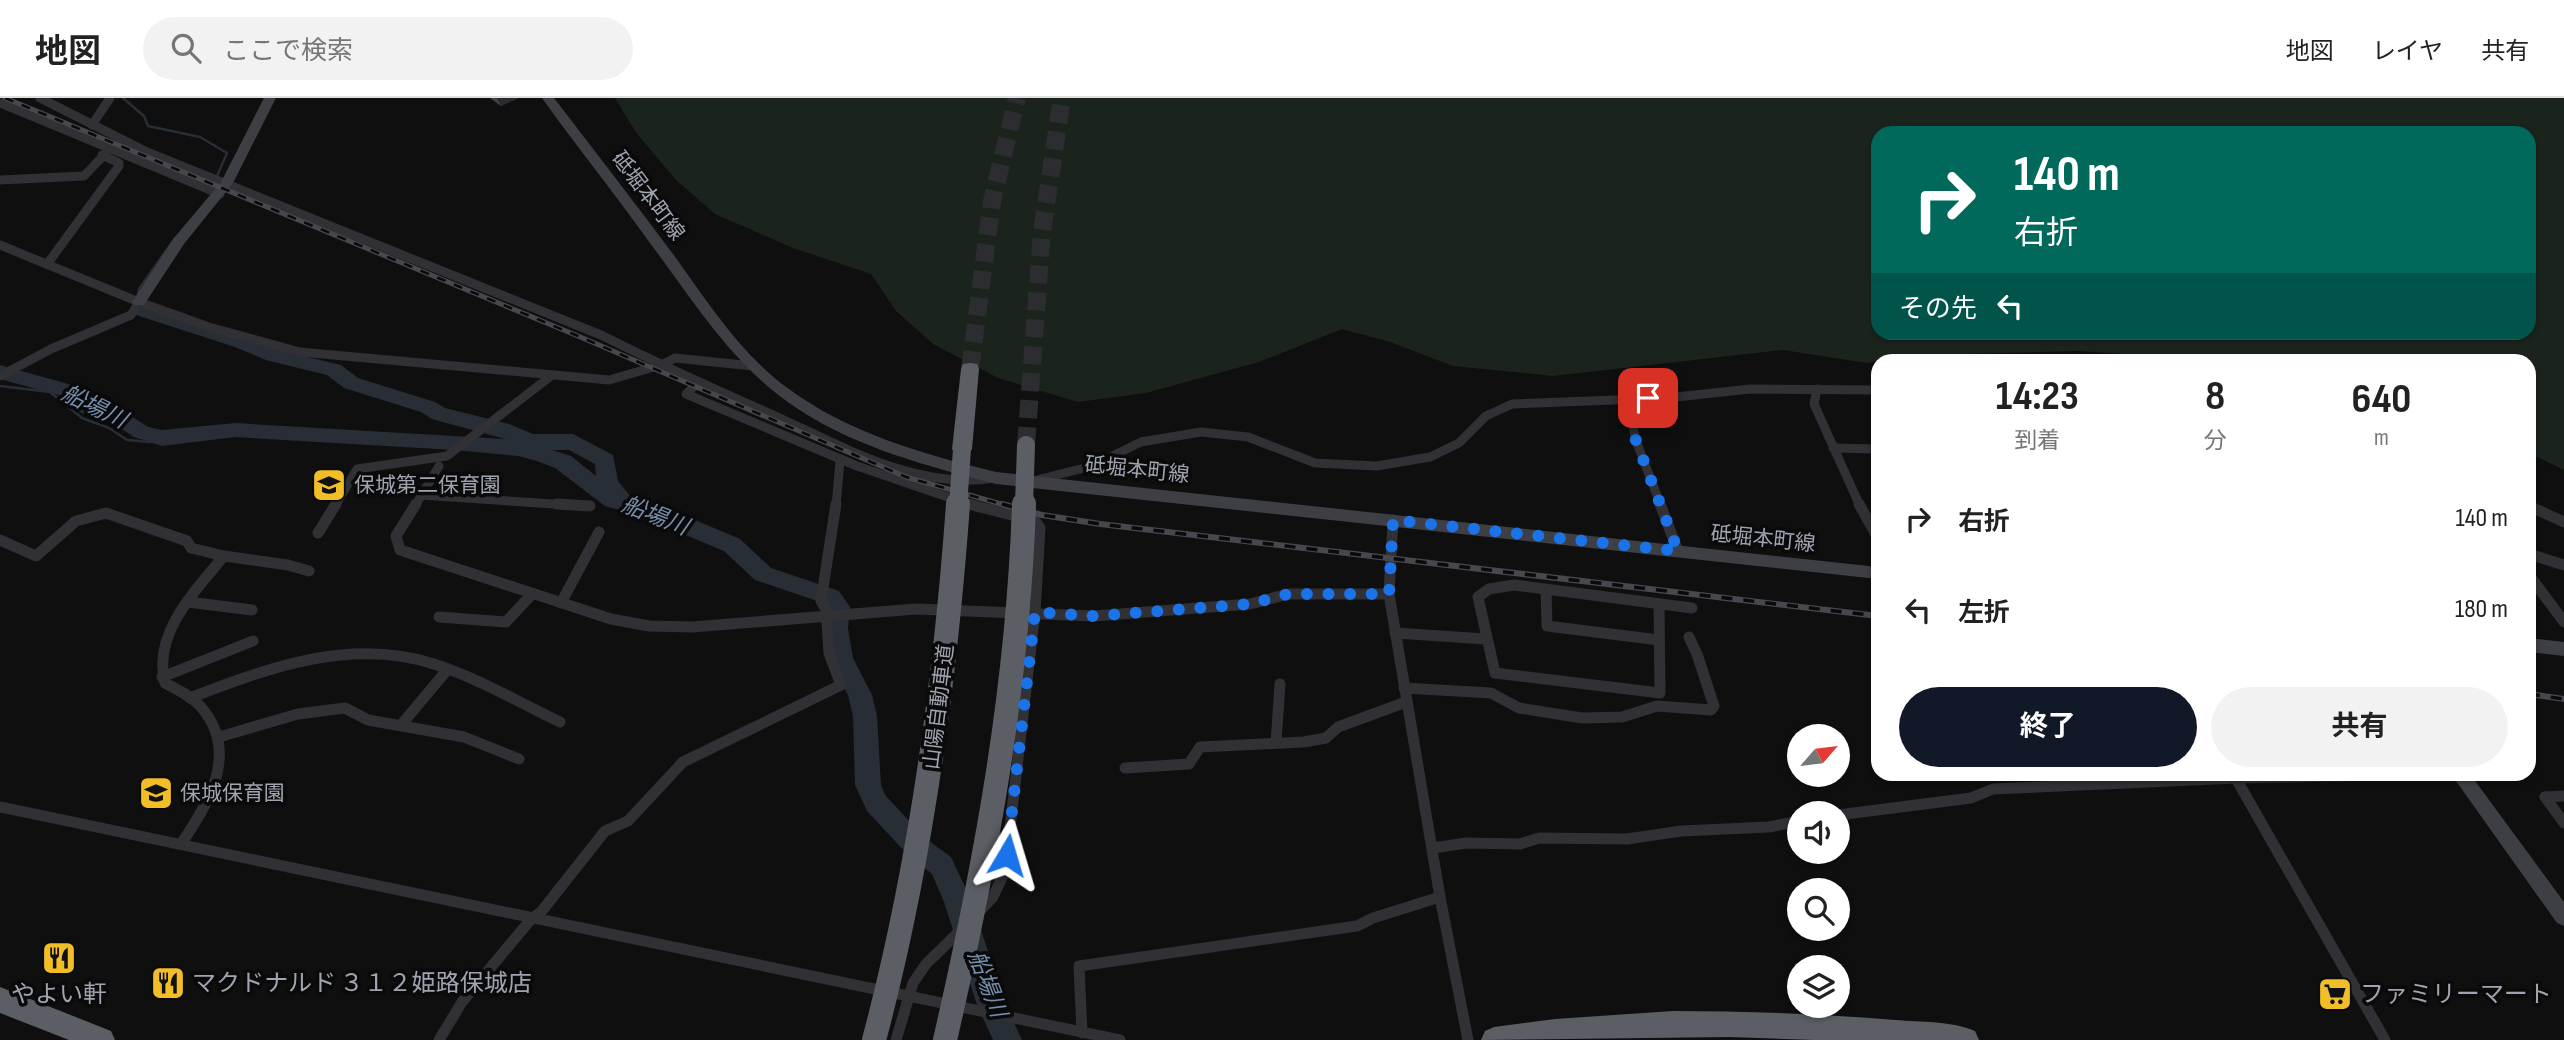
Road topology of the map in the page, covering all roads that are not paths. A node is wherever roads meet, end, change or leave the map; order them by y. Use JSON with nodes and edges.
{"nodes":[{"id":1,"x":40,"y":98,"type":"edge"},
{"id":2,"x":110,"y":98,"type":"edge"},
{"id":3,"x":270,"y":98,"type":"edge"},
{"id":4,"x":548,"y":98,"type":"edge"},
{"id":5,"x":0,"y":103,"type":"edge"},
{"id":6,"x":92,"y":125,"type":"junction"},
{"id":7,"x":112,"y":149,"type":"junction"},
{"id":8,"x":102,"y":155,"type":"junction"},
{"id":9,"x":0,"y":180,"type":"edge"},
{"id":10,"x":224,"y":189,"type":"junction"},
{"id":11,"x":0,"y":245,"type":"edge"},
{"id":12,"x":48,"y":263,"type":"junction"},
{"id":13,"x":139,"y":302,"type":"junction"},
{"id":14,"x":660,"y":365,"type":"junction"},
{"id":15,"x":753,"y":366,"type":"junction"},
{"id":16,"x":970,"y":369,"type":"tunnel mouth"},
{"id":17,"x":0,"y":376,"type":"edge"},
{"id":18,"x":551,"y":376,"type":"junction"},
{"id":19,"x":699,"y":382,"type":"junction"},
{"id":20,"x":1817,"y":389,"type":"junction"},
{"id":21,"x":1871,"y":390,"type":"edge"},
{"id":22,"x":1648,"y":398,"type":"junction"},
{"id":23,"x":1026,"y":445,"type":"tunnel mouth"},
{"id":24,"x":1833,"y":448,"type":"junction"},
{"id":25,"x":1871,"y":449,"type":"edge"},
{"id":26,"x":840,"y":461,"type":"junction"},
{"id":27,"x":439,"y":466,"type":"dead end"},
{"id":28,"x":996,"y":478,"type":"junction"},
{"id":29,"x":1037,"y":480,"type":"junction"},
{"id":30,"x":420,"y":495,"type":"junction"},
{"id":31,"x":590,"y":506,"type":"dead end"},
{"id":32,"x":2536,"y":509,"type":"edge"},
{"id":33,"x":1393,"y":520,"type":"junction"},
{"id":34,"x":2564,"y":522,"type":"edge"},
{"id":35,"x":1871,"y":526,"type":"edge"},
{"id":36,"x":599,"y":532,"type":"dead end"},
{"id":37,"x":318,"y":533,"type":"dead end"},
{"id":38,"x":0,"y":540,"type":"edge"},
{"id":39,"x":1678,"y":551,"type":"junction"},
{"id":40,"x":224,"y":556,"type":"junction"},
{"id":41,"x":2536,"y":556,"type":"edge"},
{"id":42,"x":2564,"y":565,"type":"edge"},
{"id":43,"x":309,"y":571,"type":"dead end"},
{"id":44,"x":1871,"y":572,"type":"edge"},
{"id":45,"x":2536,"y":584,"type":"edge"},
{"id":46,"x":1546,"y":589,"type":"junction"},
{"id":47,"x":532,"y":594,"type":"junction"},
{"id":48,"x":1389,"y":594,"type":"junction"},
{"id":49,"x":188,"y":602,"type":"junction"},
{"id":50,"x":561,"y":603,"type":"junction"},
{"id":51,"x":1658,"y":604,"type":"junction"},
{"id":52,"x":1692,"y":608,"type":"dead end"},
{"id":53,"x":251,"y":610,"type":"dead end"},
{"id":54,"x":1035,"y":612,"type":"junction"},
{"id":55,"x":439,"y":617,"type":"dead end"},
{"id":56,"x":825,"y":618,"type":"junction"},
{"id":57,"x":2564,"y":622,"type":"edge"},
{"id":58,"x":1395,"y":633,"type":"junction"},
{"id":59,"x":1689,"y":637,"type":"dead end"},
{"id":60,"x":1486,"y":639,"type":"junction"},
{"id":61,"x":1659,"y":640,"type":"junction"},
{"id":62,"x":253,"y":641,"type":"dead end"},
{"id":63,"x":2536,"y":646,"type":"edge"},
{"id":64,"x":2564,"y":649,"type":"edge"},
{"id":65,"x":448,"y":669,"type":"junction"},
{"id":66,"x":162,"y":677,"type":"junction"},
{"id":67,"x":1280,"y":684,"type":"dead end"},
{"id":68,"x":1404,"y":688,"type":"junction"},
{"id":69,"x":190,"y":698,"type":"junction"},
{"id":70,"x":1406,"y":702,"type":"junction"},
{"id":71,"x":560,"y":722,"type":"dead end"},
{"id":72,"x":401,"y":725,"type":"junction"},
{"id":73,"x":219,"y":737,"type":"junction"},
{"id":74,"x":1276,"y":743,"type":"junction"},
{"id":75,"x":519,"y":759,"type":"dead end"},
{"id":76,"x":1125,"y":768,"type":"dead end"},
{"id":77,"x":2068,"y":781,"type":"edge"},
{"id":78,"x":2238,"y":781,"type":"edge"},
{"id":79,"x":2465,"y":781,"type":"edge"},
{"id":80,"x":2564,"y":796,"type":"edge"},
{"id":81,"x":0,"y":807,"type":"edge"},
{"id":82,"x":1850,"y":814,"type":"edge"},
{"id":83,"x":1787,"y":823,"type":"edge"},
{"id":84,"x":2564,"y":823,"type":"edge"},
{"id":85,"x":181,"y":844,"type":"junction"},
{"id":86,"x":1433,"y":848,"type":"junction"},
{"id":87,"x":1440,"y":897,"type":"junction"},
{"id":88,"x":2564,"y":917,"type":"edge"},
{"id":89,"x":532,"y":918,"type":"junction"},
{"id":90,"x":908,"y":996,"type":"junction"},
{"id":91,"x":0,"y":1000,"type":"edge"},
{"id":92,"x":1082,"y":1033,"type":"junction"},
{"id":93,"x":102,"y":1040,"type":"edge"},
{"id":94,"x":439,"y":1040,"type":"edge"},
{"id":95,"x":874,"y":1040,"type":"edge"},
{"id":96,"x":896,"y":1040,"type":"edge"},
{"id":97,"x":945,"y":1040,"type":"edge"},
{"id":98,"x":1120,"y":1040,"type":"edge"},
{"id":99,"x":1468,"y":1040,"type":"edge"},
{"id":100,"x":1494,"y":1040,"type":"edge"},
{"id":101,"x":1966,"y":1040,"type":"edge"},
{"id":102,"x":2385,"y":1040,"type":"edge"}],
"edges":[{"from":1,"to":6,"type":"street"},
{"from":2,"to":6,"type":"street"},
{"from":3,"to":10,"type":"main road"},
{"from":4,"to":15,"type":"main road","name":"砥堀本町線"},
{"from":5,"to":7,"type":"street"},
{"from":6,"to":10,"type":"street"},
{"from":7,"to":8,"type":"street"},
{"from":7,"to":10,"type":"street"},
{"from":8,"to":9,"type":"street"},
{"from":8,"to":12,"type":"street"},
{"from":10,"to":13,"type":"main road"},
{"from":10,"to":14,"type":"street"},
{"from":11,"to":12,"type":"street"},
{"from":12,"to":13,"type":"street"},
{"from":13,"to":17,"type":"street"},
{"from":13,"to":18,"type":"street"},
{"from":14,"to":15,"type":"street"},
{"from":14,"to":18,"type":"street"},
{"from":14,"to":19,"type":"street"},
{"from":15,"to":28,"type":"main road","name":"砥堀本町線"},
{"from":16,"to":95,"type":"highway","name":"山陽自動車道","bridge":true},
{"from":18,"to":37,"type":"street"},
{"from":19,"to":26,"type":"street"},
{"from":19,"to":28,"type":"street"},
{"from":20,"to":21,"type":"street"},
{"from":20,"to":22,"type":"street"},
{"from":20,"to":24,"type":"street"},
{"from":22,"to":29,"type":"street"},
{"from":22,"to":39,"type":"street"},
{"from":23,"to":97,"type":"highway","bridge":true},
{"from":24,"to":25,"type":"street"},
{"from":24,"to":35,"type":"street"},
{"from":26,"to":54,"type":"street"},
{"from":26,"to":56,"type":"street"},
{"from":27,"to":30,"type":"street"},
{"from":28,"to":29,"type":"main road","name":"砥堀本町線"},
{"from":29,"to":33,"type":"main road","name":"砥堀本町線"},
{"from":30,"to":31,"type":"street"},
{"from":30,"to":47,"type":"street"},
{"from":32,"to":34,"type":"street"},
{"from":33,"to":39,"type":"main road","name":"砥堀本町線"},
{"from":33,"to":48,"type":"street"},
{"from":36,"to":50,"type":"street"},
{"from":38,"to":40,"type":"street"},
{"from":39,"to":44,"type":"main road","name":"砥堀本町線"},
{"from":40,"to":43,"type":"street"},
{"from":40,"to":49,"type":"street"},
{"from":41,"to":42,"type":"street"},
{"from":45,"to":57,"type":"street"},
{"from":46,"to":51,"type":"street"},
{"from":46,"to":60,"type":"street"},
{"from":46,"to":61,"type":"street"},
{"from":47,"to":50,"type":"street"},
{"from":47,"to":55,"type":"street"},
{"from":48,"to":54,"type":"street"},
{"from":48,"to":58,"type":"street"},
{"from":49,"to":53,"type":"street"},
{"from":49,"to":66,"type":"street"},
{"from":50,"to":56,"type":"street"},
{"from":51,"to":52,"type":"street"},
{"from":51,"to":61,"type":"street"},
{"from":54,"to":56,"type":"street"},
{"from":54,"to":90,"type":"street","bridge":true},
{"from":56,"to":89,"type":"street"},
{"from":58,"to":60,"type":"street"},
{"from":58,"to":68,"type":"street"},
{"from":59,"to":68,"type":"street"},
{"from":60,"to":61,"type":"street"},
{"from":62,"to":66,"type":"street"},
{"from":63,"to":64,"type":"main road"},
{"from":65,"to":69,"type":"street"},
{"from":65,"to":71,"type":"street"},
{"from":65,"to":72,"type":"street"},
{"from":66,"to":69,"type":"street"},
{"from":67,"to":74,"type":"street"},
{"from":68,"to":70,"type":"street"},
{"from":69,"to":73,"type":"street"},
{"from":70,"to":74,"type":"street"},
{"from":70,"to":86,"type":"street"},
{"from":72,"to":73,"type":"street"},
{"from":72,"to":75,"type":"street"},
{"from":73,"to":85,"type":"street"},
{"from":74,"to":76,"type":"street"},
{"from":77,"to":82,"type":"street"},
{"from":78,"to":102,"type":"street"},
{"from":79,"to":88,"type":"main road"},
{"from":80,"to":84,"type":"street"},
{"from":81,"to":85,"type":"street"},
{"from":83,"to":86,"type":"street"},
{"from":85,"to":89,"type":"street"},
{"from":86,"to":87,"type":"street"},
{"from":87,"to":92,"type":"street"},
{"from":87,"to":99,"type":"street"},
{"from":89,"to":90,"type":"street"},
{"from":89,"to":94,"type":"street"},
{"from":90,"to":92,"type":"street"},
{"from":90,"to":96,"type":"street"},
{"from":91,"to":93,"type":"highway"},
{"from":92,"to":98,"type":"street"},
{"from":100,"to":101,"type":"highway"}]}
